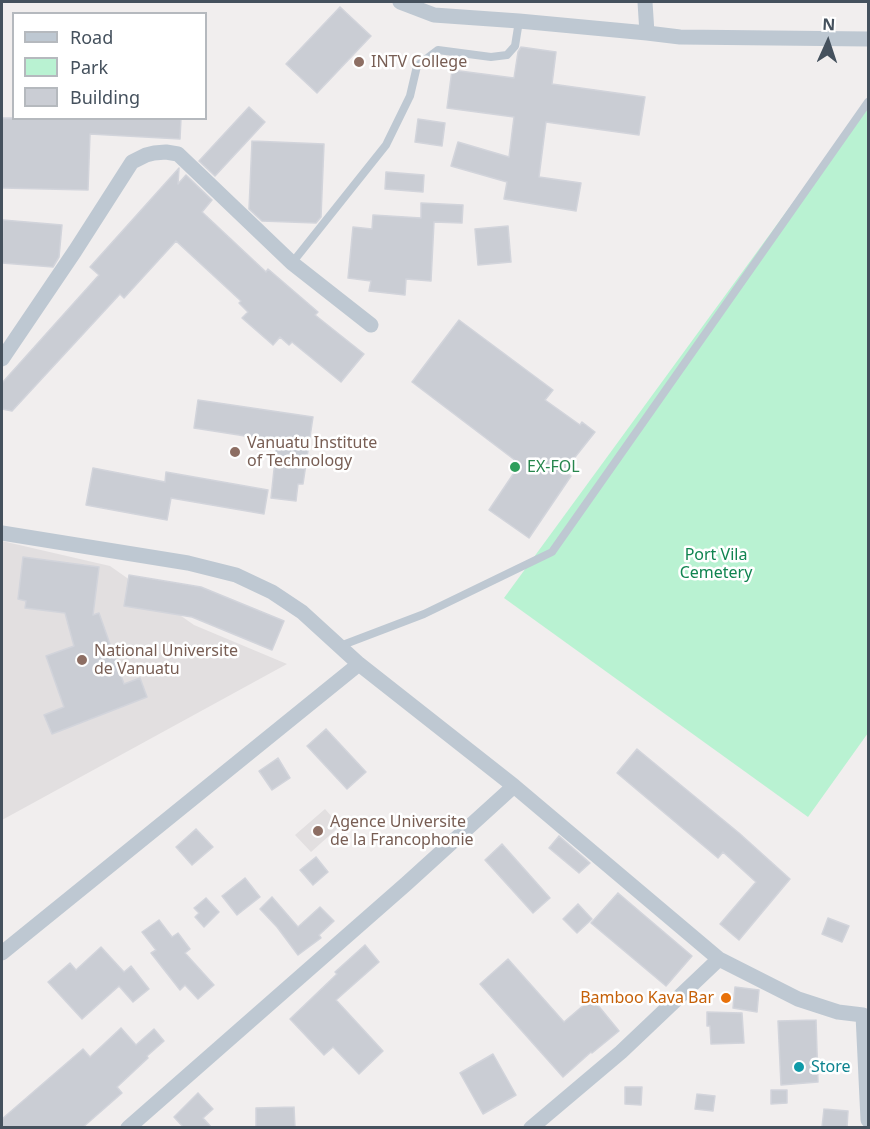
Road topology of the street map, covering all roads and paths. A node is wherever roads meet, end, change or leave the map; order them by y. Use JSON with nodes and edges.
{"nodes":[{"id":1,"x":400,"y":2,"type":"edge"},
{"id":2,"x":645,"y":2,"type":"edge"},
{"id":3,"x":435,"y":8,"type":"edge"},
{"id":4,"x":519,"y":21,"type":"junction"},
{"id":5,"x":647,"y":33,"type":"junction"},
{"id":6,"x":868,"y":37,"type":"edge"},
{"id":7,"x":868,"y":102,"type":"edge"},
{"id":8,"x":292,"y":263,"type":"junction"},
{"id":9,"x":370,"y":325,"type":"dead end"},
{"id":10,"x":2,"y":359,"type":"edge"},
{"id":11,"x":2,"y":532,"type":"edge"},
{"id":12,"x":338,"y":646,"type":"junction"},
{"id":13,"x":359,"y":664,"type":"junction"},
{"id":14,"x":514,"y":786,"type":"junction"},
{"id":15,"x":2,"y":953,"type":"edge"},
{"id":16,"x":719,"y":959,"type":"junction"},
{"id":17,"x":866,"y":1012,"type":"edge"},
{"id":18,"x":868,"y":1120,"type":"edge"},
{"id":19,"x":131,"y":1127,"type":"edge"},
{"id":20,"x":531,"y":1128,"type":"edge"}],
"edges":[{"from":1,"to":3,"type":"street"},
{"from":2,"to":5,"type":"street"},
{"from":3,"to":4,"type":"street"},
{"from":4,"to":5,"type":"street"},
{"from":4,"to":8,"type":"lane"},
{"from":5,"to":6,"type":"street"},
{"from":7,"to":12,"type":"lane"},
{"from":8,"to":9,"type":"street"},
{"from":8,"to":10,"type":"street"},
{"from":11,"to":12,"type":"street"},
{"from":12,"to":13,"type":"street"},
{"from":13,"to":14,"type":"street"},
{"from":13,"to":15,"type":"street"},
{"from":14,"to":16,"type":"street"},
{"from":14,"to":19,"type":"street"},
{"from":16,"to":17,"type":"street"},
{"from":16,"to":20,"type":"street"},
{"from":17,"to":18,"type":"street"}]}
